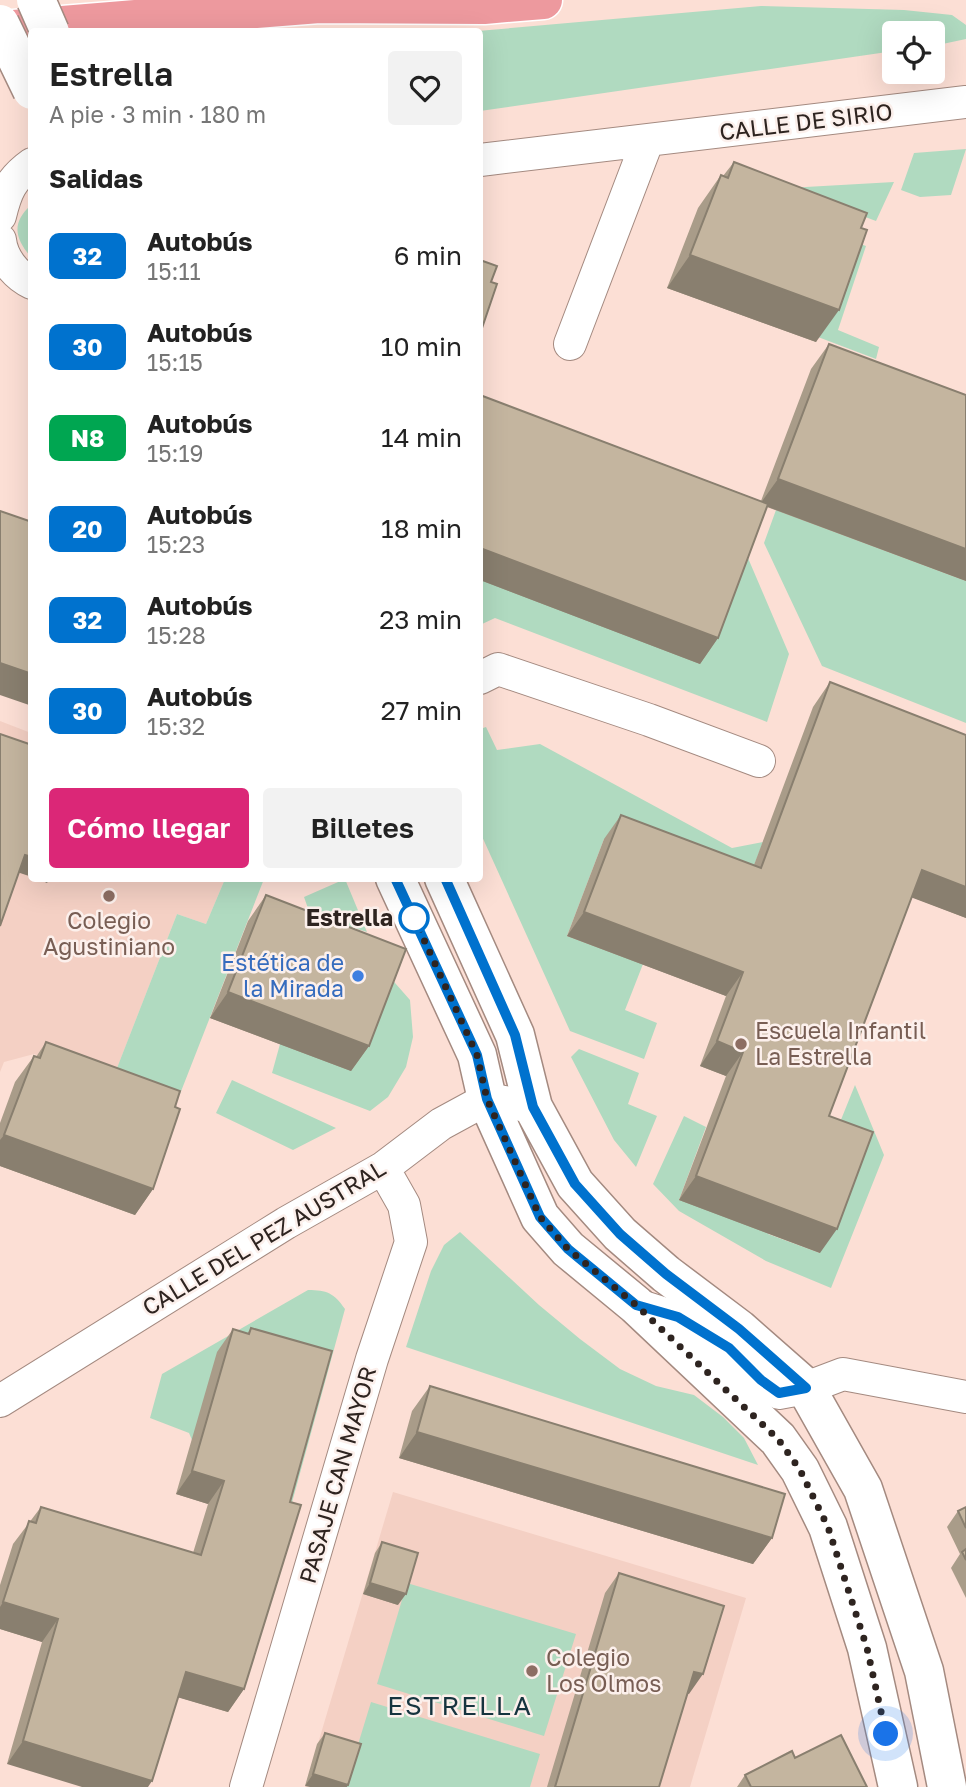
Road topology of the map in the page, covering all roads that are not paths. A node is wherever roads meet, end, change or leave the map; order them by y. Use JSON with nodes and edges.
{"nodes":[{"id":1,"x":36,"y":0,"type":"edge"},
{"id":2,"x":542,"y":0,"type":"edge"},
{"id":3,"x":328,"y":2,"type":"edge"},
{"id":4,"x":0,"y":24,"type":"edge"},
{"id":5,"x":48,"y":28,"type":"edge"},
{"id":6,"x":0,"y":30,"type":"edge"},
{"id":7,"x":28,"y":82,"type":"edge"},
{"id":8,"x":966,"y":102,"type":"edge"},
{"id":9,"x":647,"y":142,"type":"junction"},
{"id":10,"x":483,"y":160,"type":"edge"},
{"id":11,"x":16,"y":174,"type":"edge"},
{"id":12,"x":0,"y":216,"type":"edge"},
{"id":13,"x":0,"y":240,"type":"edge"},
{"id":14,"x":17,"y":278,"type":"edge"},
{"id":15,"x":570,"y":344,"type":"dead end"},
{"id":16,"x":483,"y":676,"type":"edge"},
{"id":17,"x":759,"y":761,"type":"dead end"},
{"id":18,"x":397,"y":882,"type":"edge"},
{"id":19,"x":446,"y":882,"type":"edge"},
{"id":20,"x":487,"y":1099,"type":"junction"},
{"id":21,"x":533,"y":1107,"type":"junction"},
{"id":22,"x":383,"y":1168,"type":"junction"},
{"id":23,"x":636,"y":1305,"type":"junction"},
{"id":24,"x":806,"y":1388,"type":"junction"},
{"id":25,"x":966,"y":1397,"type":"edge"},
{"id":26,"x":0,"y":1401,"type":"edge"},
{"id":27,"x":246,"y":1787,"type":"edge"},
{"id":28,"x":898,"y":1787,"type":"edge"},
{"id":29,"x":947,"y":1787,"type":"edge"}],
"edges":[{"from":1,"to":5,"type":"main road","bridge":true},
{"from":2,"to":3,"type":"highway"},
{"from":3,"to":6,"type":"highway"},
{"from":4,"to":7,"type":"main road","bridge":true},
{"from":8,"to":9,"type":"street","name":"CALLE DE SIRIO"},
{"from":9,"to":10,"type":"street","name":"CALLE DE SIRIO"},
{"from":9,"to":15,"type":"street"},
{"from":11,"to":12,"type":"street"},
{"from":13,"to":14,"type":"street"},
{"from":16,"to":17,"type":"street"},
{"from":18,"to":20,"type":"main road"},
{"from":19,"to":21,"type":"main road"},
{"from":20,"to":21,"type":"street"},
{"from":20,"to":22,"type":"street","name":"CALLE DEL PEZ AUSTRAL"},
{"from":20,"to":23,"type":"main road"},
{"from":21,"to":24,"type":"main road"},
{"from":22,"to":26,"type":"street","name":"CALLE DEL PEZ AUSTRAL"},
{"from":22,"to":27,"type":"street","name":"PASAJE CAN MAYOR"},
{"from":23,"to":24,"type":"street"},
{"from":23,"to":28,"type":"main road"},
{"from":24,"to":25,"type":"street"},
{"from":24,"to":29,"type":"main road"}]}
